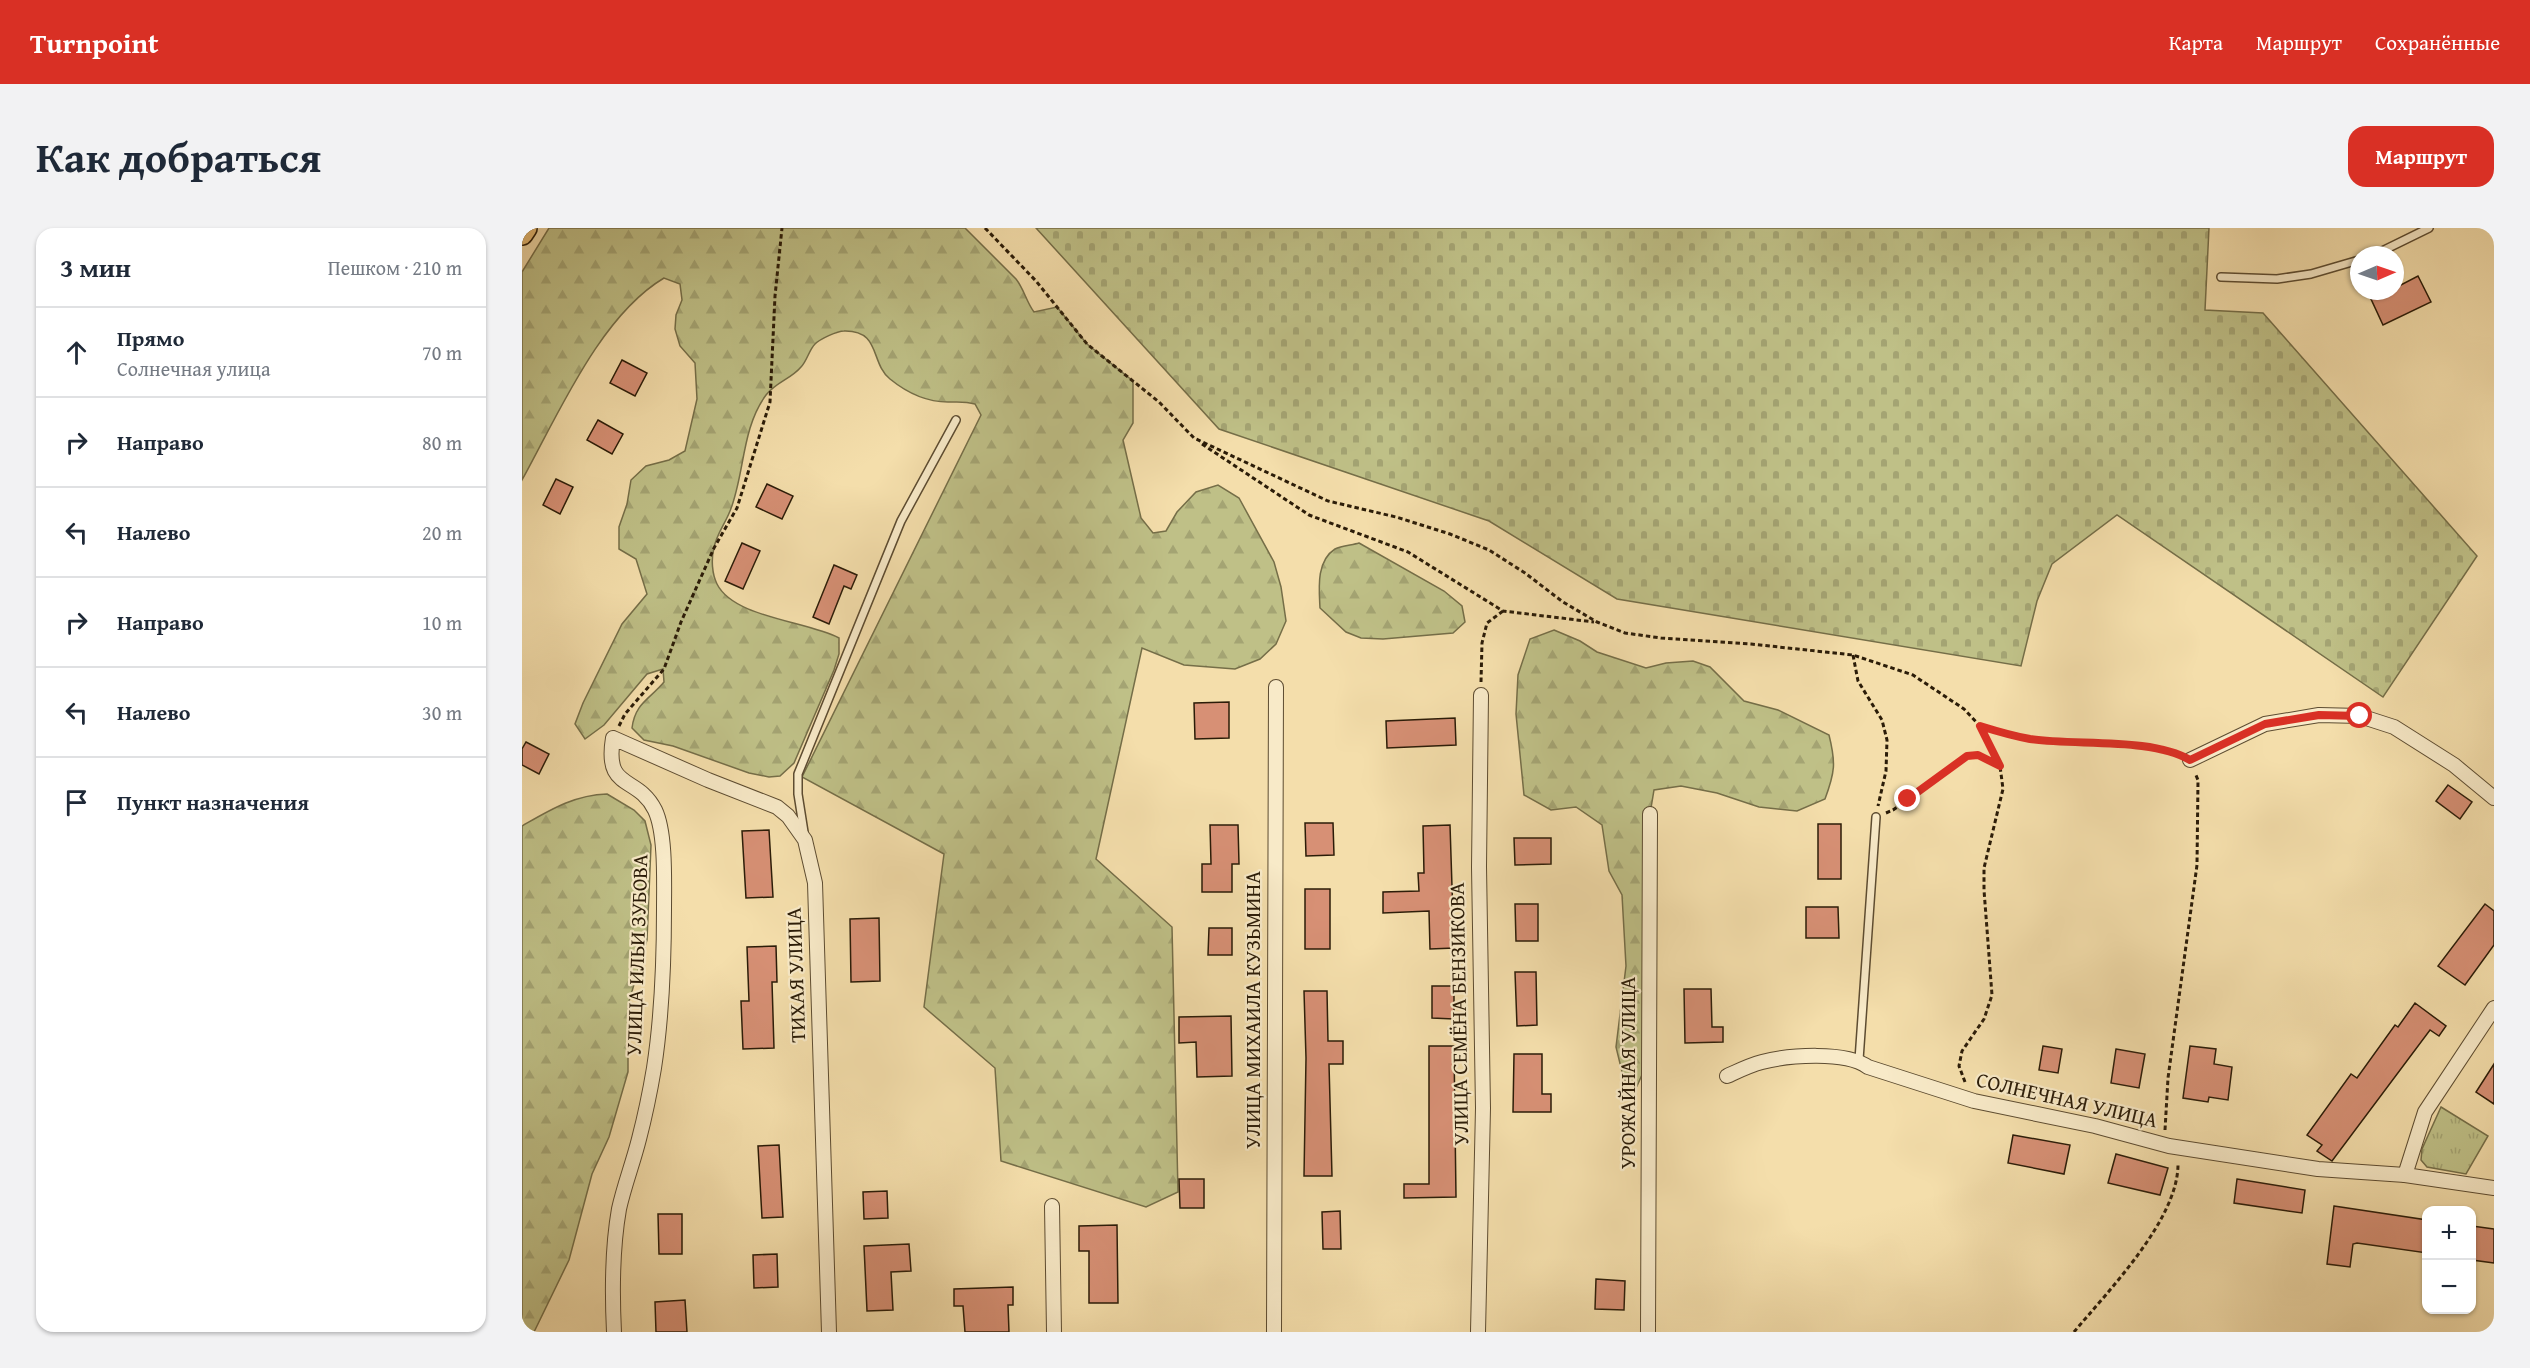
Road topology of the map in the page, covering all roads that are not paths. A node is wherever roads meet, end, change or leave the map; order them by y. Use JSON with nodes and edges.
{"nodes":[{"id":1,"x":526,"y":228,"type":"edge"},
{"id":2,"x":2429,"y":228,"type":"edge"},
{"id":3,"x":522,"y":234,"type":"edge"},
{"id":4,"x":2392,"y":246,"type":"edge"},
{"id":5,"x":2350,"y":263,"type":"edge"},
{"id":6,"x":2221,"y":277,"type":"dead end"},
{"id":7,"x":956,"y":420,"type":"dead end"},
{"id":8,"x":1276,"y":687,"type":"dead end"},
{"id":9,"x":1481,"y":695,"type":"road end"},
{"id":10,"x":613,"y":738,"type":"joint"},
{"id":11,"x":2190,"y":760,"type":"road end"},
{"id":12,"x":2494,"y":798,"type":"edge"},
{"id":13,"x":1650,"y":814,"type":"dead end"},
{"id":14,"x":1876,"y":817,"type":"road end"},
{"id":15,"x":805,"y":840,"type":"junction"},
{"id":16,"x":2494,"y":1008,"type":"edge"},
{"id":17,"x":1859,"y":1060,"type":"junction"},
{"id":18,"x":1726,"y":1076,"type":"dead end"},
{"id":19,"x":2405,"y":1175,"type":"junction"},
{"id":20,"x":2494,"y":1188,"type":"edge"},
{"id":21,"x":1052,"y":1206,"type":"dead end"},
{"id":22,"x":614,"y":1332,"type":"edge"},
{"id":23,"x":829,"y":1332,"type":"edge"},
{"id":24,"x":1054,"y":1332,"type":"edge"},
{"id":25,"x":1274,"y":1332,"type":"edge"},
{"id":26,"x":1478,"y":1332,"type":"edge"},
{"id":27,"x":1648,"y":1332,"type":"edge"}],
"edges":[{"from":1,"to":3,"type":"main road"},
{"from":2,"to":4,"type":"lane"},
{"from":5,"to":6,"type":"lane"},
{"from":7,"to":15,"type":"lane"},
{"from":8,"to":25,"type":"street","name":"УЛИЦА МИХАИЛА КУЗЬМИНА"},
{"from":9,"to":26,"type":"street","name":"УЛИЦА СЕМЁНА БЕНЗИКОВА"},
{"from":10,"to":15,"type":"street","name":"ТИХАЯ УЛИЦА"},
{"from":10,"to":22,"type":"street","name":"УЛИЦА ИЛЬИ ЗУБОВА"},
{"from":11,"to":12,"type":"street"},
{"from":13,"to":27,"type":"street","name":"УРОЖАЙНАЯ УЛИЦА"},
{"from":14,"to":17,"type":"lane"},
{"from":15,"to":23,"type":"street","name":"ТИХАЯ УЛИЦА"},
{"from":16,"to":19,"type":"street"},
{"from":17,"to":18,"type":"street","name":"СОЛНЕЧНАЯ УЛИЦА"},
{"from":17,"to":19,"type":"street","name":"СОЛНЕЧНАЯ УЛИЦА"},
{"from":19,"to":20,"type":"street","name":"СОЛНЕЧНАЯ УЛИЦА"},
{"from":21,"to":24,"type":"street"}]}
